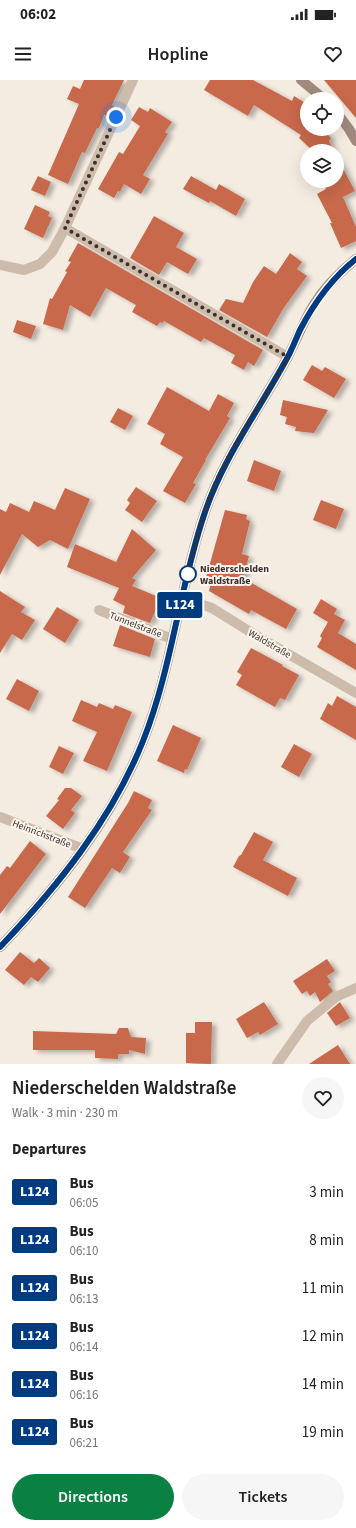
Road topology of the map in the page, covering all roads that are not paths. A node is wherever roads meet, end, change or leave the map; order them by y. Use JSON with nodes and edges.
{"nodes":[{"id":1,"x":133,"y":80,"type":"edge"},
{"id":2,"x":301,"y":80,"type":"edge"},
{"id":3,"x":316,"y":92,"type":"edge"},
{"id":4,"x":344,"y":122,"type":"edge"},
{"id":5,"x":356,"y":141,"type":"edge"},
{"id":6,"x":65,"y":228,"type":"junction"},
{"id":7,"x":356,"y":259,"type":"edge"},
{"id":8,"x":0,"y":266,"type":"edge"},
{"id":9,"x":288,"y":357,"type":"junction"},
{"id":10,"x":182,"y":598,"type":"junction"},
{"id":11,"x":99,"y":610,"type":"dead end"},
{"id":12,"x":172,"y":639,"type":"junction"},
{"id":13,"x":356,"y":693,"type":"edge"},
{"id":14,"x":0,"y":817,"type":"edge"},
{"id":15,"x":83,"y":849,"type":"junction"},
{"id":16,"x":0,"y":947,"type":"edge"},
{"id":17,"x":356,"y":988,"type":"edge"},
{"id":18,"x":277,"y":1064,"type":"edge"}],
"edges":[{"from":1,"to":6,"type":"street"},
{"from":2,"to":3,"type":"street"},
{"from":4,"to":5,"type":"street"},
{"from":6,"to":8,"type":"street"},
{"from":6,"to":9,"type":"street"},
{"from":7,"to":9,"type":"street"},
{"from":9,"to":10,"type":"street"},
{"from":10,"to":12,"type":"street"},
{"from":10,"to":13,"type":"street","name":"Waldstraße"},
{"from":11,"to":12,"type":"street","name":"Tunnelstraße"},
{"from":12,"to":15,"type":"street"},
{"from":14,"to":15,"type":"street","name":"Heinrichstraße"},
{"from":15,"to":16,"type":"street"},
{"from":17,"to":18,"type":"street"}]}
